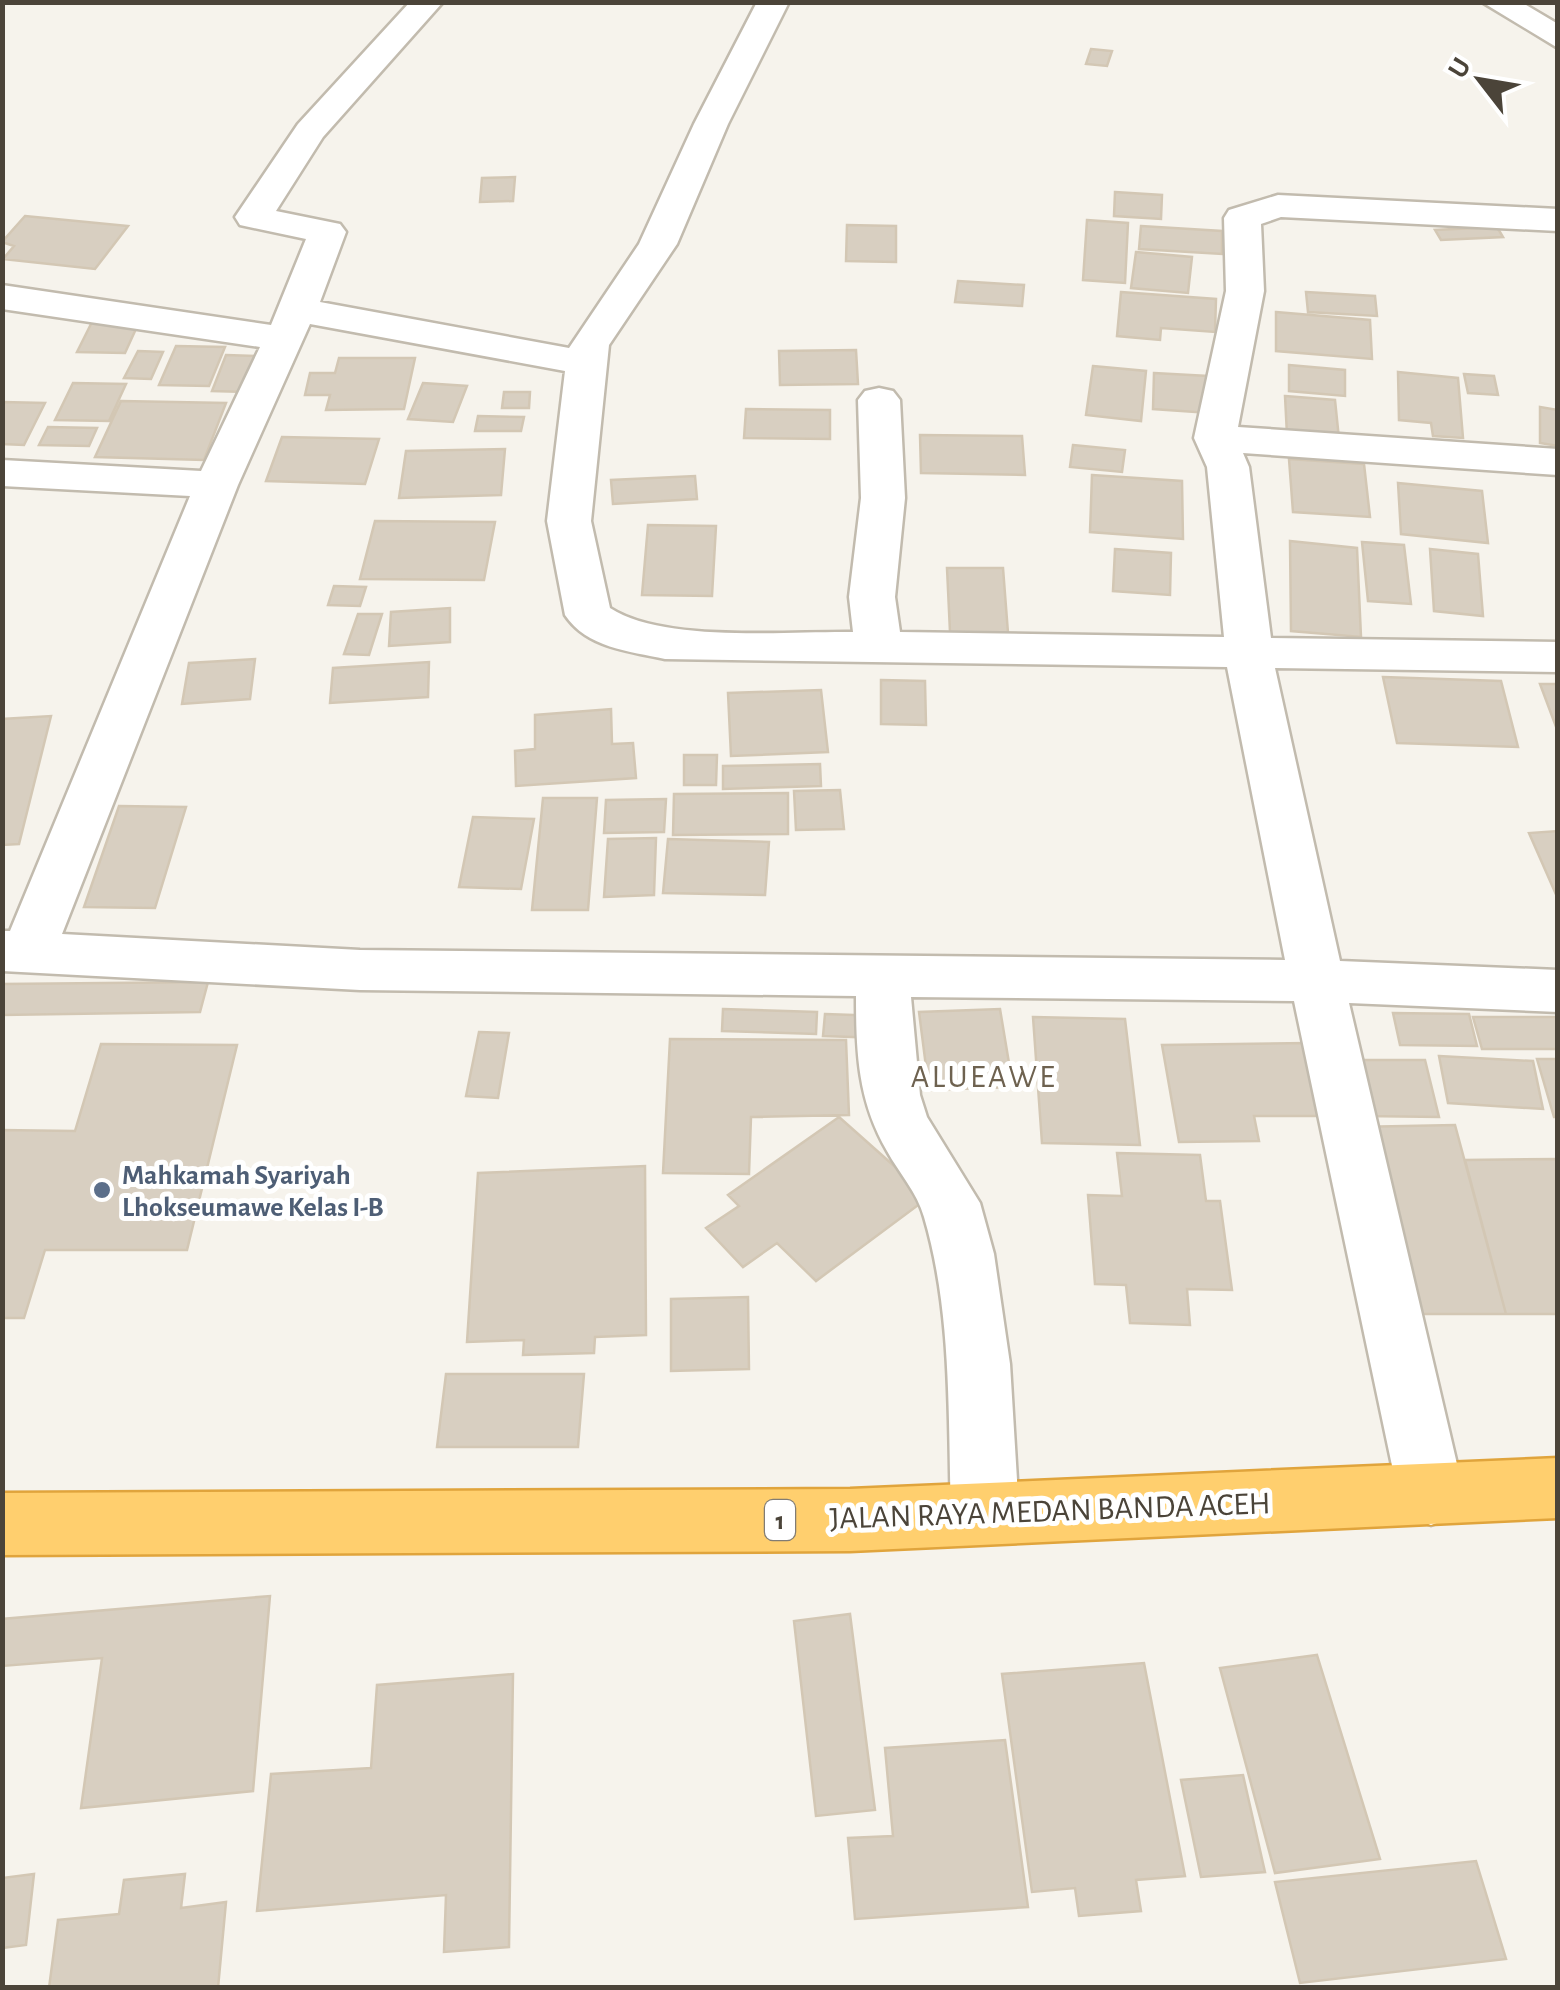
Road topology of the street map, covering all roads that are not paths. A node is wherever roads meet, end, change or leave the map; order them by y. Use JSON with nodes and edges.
{"nodes":[{"id":1,"x":428,"y":2,"type":"edge"},
{"id":2,"x":773,"y":2,"type":"edge"},
{"id":3,"x":1497,"y":2,"type":"edge"},
{"id":4,"x":1558,"y":38,"type":"edge"},
{"id":5,"x":1558,"y":220,"type":"edge"},
{"id":6,"x":2,"y":297,"type":"edge"},
{"id":7,"x":291,"y":325,"type":"junction"},
{"id":8,"x":586,"y":363,"type":"junction"},
{"id":9,"x":879,"y":400,"type":"dead end"},
{"id":10,"x":1215,"y":438,"type":"junction"},
{"id":11,"x":1558,"y":462,"type":"edge"},
{"id":12,"x":2,"y":473,"type":"edge"},
{"id":13,"x":216,"y":486,"type":"junction"},
{"id":14,"x":878,"y":645,"type":"junction"},
{"id":15,"x":1248,"y":653,"type":"junction"},
{"id":16,"x":1558,"y":657,"type":"edge"},
{"id":17,"x":15,"y":951,"type":"edge"},
{"id":18,"x":883,"y":975,"type":"junction"},
{"id":19,"x":1316,"y":981,"type":"junction"},
{"id":20,"x":1558,"y":992,"type":"edge"},
{"id":21,"x":1558,"y":1488,"type":"edge"},
{"id":22,"x":1431,"y":1494,"type":"junction"},
{"id":23,"x":985,"y":1513,"type":"junction"},
{"id":24,"x":2,"y":1524,"type":"edge"}],
"edges":[{"from":1,"to":7,"type":"street"},
{"from":2,"to":8,"type":"street"},
{"from":3,"to":4,"type":"street"},
{"from":5,"to":10,"type":"street"},
{"from":6,"to":7,"type":"street"},
{"from":7,"to":8,"type":"street"},
{"from":7,"to":13,"type":"street"},
{"from":8,"to":14,"type":"street"},
{"from":9,"to":14,"type":"street"},
{"from":10,"to":11,"type":"street"},
{"from":10,"to":15,"type":"street"},
{"from":12,"to":13,"type":"street"},
{"from":13,"to":17,"type":"street"},
{"from":14,"to":15,"type":"street"},
{"from":15,"to":16,"type":"street"},
{"from":15,"to":19,"type":"street"},
{"from":17,"to":18,"type":"street"},
{"from":18,"to":19,"type":"street"},
{"from":18,"to":23,"type":"street"},
{"from":19,"to":20,"type":"street"},
{"from":19,"to":22,"type":"street"},
{"from":21,"to":22,"type":"highway","name":"JALAN RAYA MEDAN BANDA ACEH","number":"1"},
{"from":22,"to":23,"type":"highway","name":"JALAN RAYA MEDAN BANDA ACEH","number":"1"},
{"from":23,"to":24,"type":"highway","name":"JALAN RAYA MEDAN BANDA ACEH","number":"1"}]}
